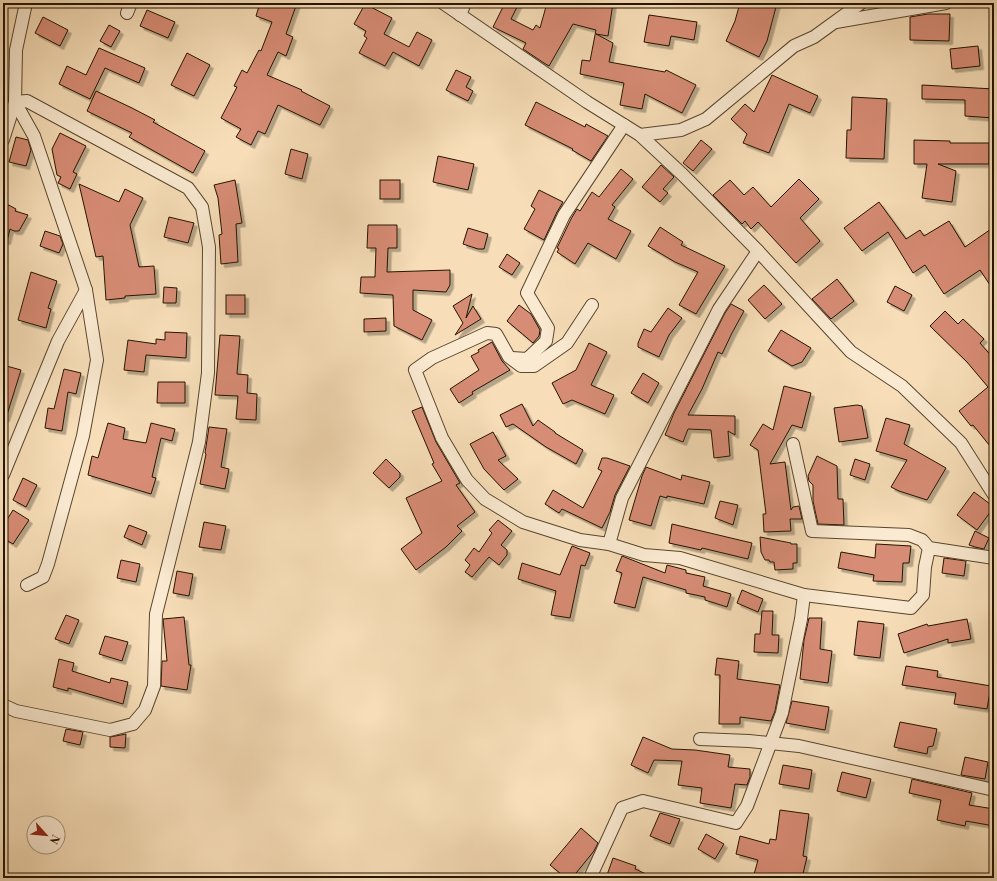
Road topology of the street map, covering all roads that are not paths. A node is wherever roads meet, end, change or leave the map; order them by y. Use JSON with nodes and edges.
{"nodes":[{"id":1,"x":26,"y":3,"type":"edge"},
{"id":2,"x":443,"y":3,"type":"edge"},
{"id":3,"x":465,"y":3,"type":"edge"},
{"id":4,"x":861,"y":3,"type":"edge"},
{"id":5,"x":946,"y":3,"type":"edge"},
{"id":6,"x":460,"y":15,"type":"junction"},
{"id":7,"x":832,"y":23,"type":"junction"},
{"id":8,"x":15,"y":102,"type":"junction"},
{"id":9,"x":624,"y":125,"type":"junction"},
{"id":10,"x":640,"y":135,"type":"junction"},
{"id":11,"x":3,"y":140,"type":"edge"},
{"id":12,"x":758,"y":251,"type":"junction"},
{"id":13,"x":86,"y":290,"type":"junction"},
{"id":14,"x":592,"y":305,"type":"dead end"},
{"id":15,"x":509,"y":357,"type":"junction"},
{"id":16,"x":793,"y":444,"type":"dead end"},
{"id":17,"x":3,"y":475,"type":"edge"},
{"id":18,"x":994,"y":495,"type":"edge"},
{"id":19,"x":609,"y":544,"type":"junction"},
{"id":20,"x":928,"y":548,"type":"junction"},
{"id":21,"x":994,"y":558,"type":"edge"},
{"id":22,"x":27,"y":585,"type":"dead end"},
{"id":23,"x":804,"y":595,"type":"junction"},
{"id":24,"x":3,"y":705,"type":"edge"},
{"id":25,"x":700,"y":739,"type":"dead end"},
{"id":26,"x":772,"y":743,"type":"junction"},
{"id":27,"x":994,"y":790,"type":"edge"},
{"id":28,"x":590,"y":878,"type":"edge"}],
"edges":[{"from":1,"to":8,"type":"street"},
{"from":2,"to":6,"type":"street"},
{"from":3,"to":6,"type":"street"},
{"from":4,"to":7,"type":"street"},
{"from":5,"to":7,"type":"street"},
{"from":6,"to":9,"type":"street"},
{"from":7,"to":10,"type":"street"},
{"from":8,"to":11,"type":"street"},
{"from":8,"to":13,"type":"street"},
{"from":8,"to":24,"type":"street"},
{"from":9,"to":10,"type":"street"},
{"from":9,"to":15,"type":"street"},
{"from":10,"to":12,"type":"street"},
{"from":12,"to":18,"type":"street"},
{"from":12,"to":19,"type":"street"},
{"from":13,"to":17,"type":"street"},
{"from":13,"to":22,"type":"street"},
{"from":14,"to":15,"type":"street"},
{"from":15,"to":19,"type":"street"},
{"from":16,"to":20,"type":"street"},
{"from":19,"to":23,"type":"street"},
{"from":20,"to":21,"type":"street"},
{"from":20,"to":23,"type":"street"},
{"from":23,"to":26,"type":"street"},
{"from":25,"to":26,"type":"street"},
{"from":26,"to":27,"type":"street"},
{"from":26,"to":28,"type":"street"}]}
